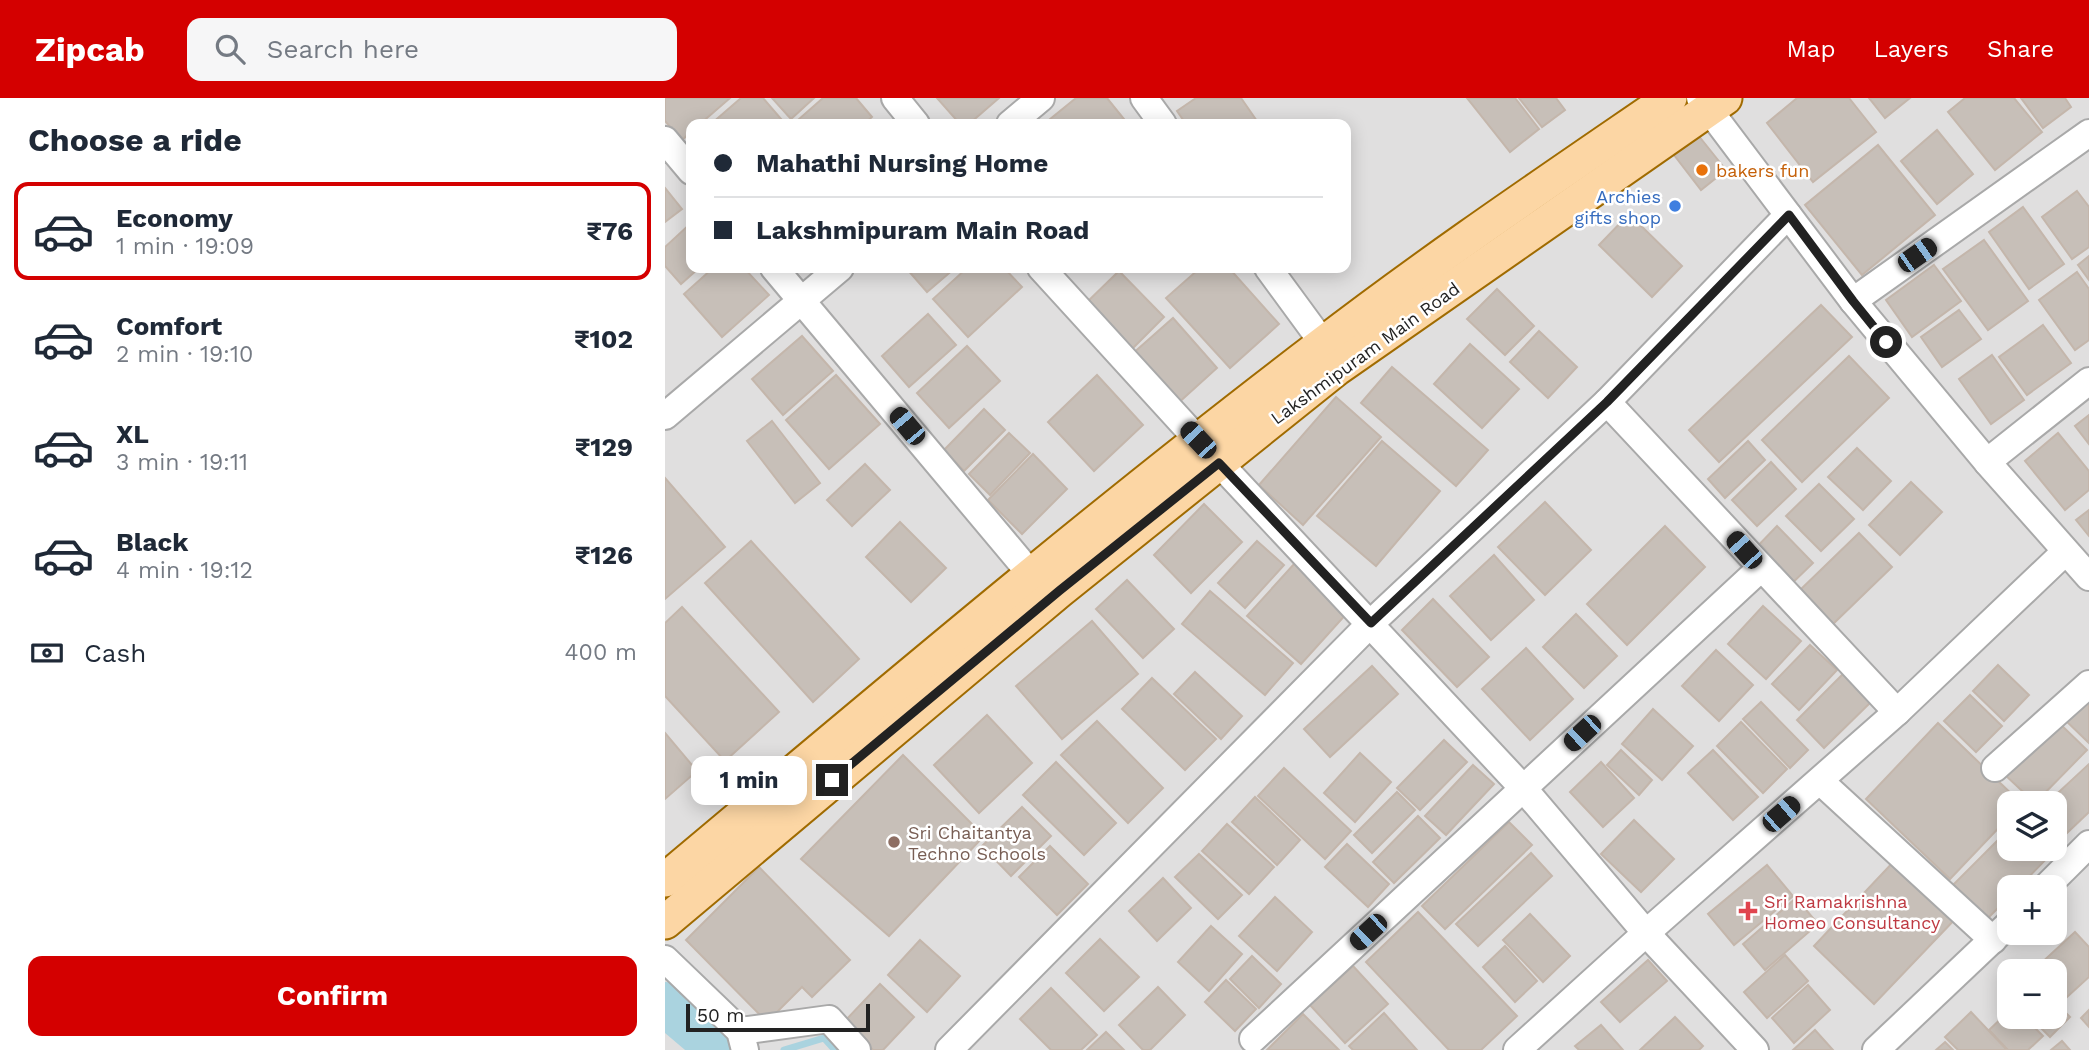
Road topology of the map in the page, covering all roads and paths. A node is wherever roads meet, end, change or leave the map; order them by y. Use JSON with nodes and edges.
{"nodes":[{"id":1,"x":895,"y":98,"type":"edge"},
{"id":2,"x":1041,"y":98,"type":"edge"},
{"id":3,"x":1144,"y":98,"type":"edge"},
{"id":4,"x":1670,"y":98,"type":"edge"},
{"id":5,"x":1711,"y":102,"type":"edge"},
{"id":6,"x":912,"y":119,"type":"edge"},
{"id":7,"x":1016,"y":119,"type":"edge"},
{"id":8,"x":1159,"y":119,"type":"edge"},
{"id":9,"x":2089,"y":132,"type":"edge"},
{"id":10,"x":665,"y":140,"type":"edge"},
{"id":11,"x":686,"y":165,"type":"edge"},
{"id":12,"x":1789,"y":215,"type":"junction"},
{"id":13,"x":778,"y":273,"type":"edge"},
{"id":14,"x":834,"y":273,"type":"edge"},
{"id":15,"x":1046,"y":273,"type":"edge"},
{"id":16,"x":1272,"y":273,"type":"edge"},
{"id":17,"x":801,"y":300,"type":"junction"},
{"id":18,"x":1853,"y":301,"type":"junction"},
{"id":19,"x":1323,"y":343,"type":"junction"},
{"id":20,"x":2089,"y":381,"type":"edge"},
{"id":21,"x":1607,"y":402,"type":"junction"},
{"id":22,"x":665,"y":416,"type":"edge"},
{"id":23,"x":1208,"y":451,"type":"junction"},
{"id":24,"x":1987,"y":462,"type":"junction"},
{"id":25,"x":2065,"y":552,"type":"junction"},
{"id":26,"x":1761,"y":568,"type":"junction"},
{"id":27,"x":1030,"y":573,"type":"junction"},
{"id":28,"x":2089,"y":578,"type":"edge"},
{"id":29,"x":1371,"y":623,"type":"junction"},
{"id":30,"x":2089,"y":684,"type":"edge"},
{"id":31,"x":1897,"y":712,"type":"junction"},
{"id":32,"x":1995,"y":768,"type":"dead end"},
{"id":33,"x":1820,"y":780,"type":"junction"},
{"id":34,"x":1523,"y":788,"type":"junction"},
{"id":35,"x":2089,"y":844,"type":"edge"},
{"id":36,"x":2058,"y":875,"type":"edge"},
{"id":37,"x":665,"y":880,"type":"edge"},
{"id":38,"x":665,"y":922,"type":"edge"},
{"id":39,"x":1997,"y":929,"type":"edge"},
{"id":40,"x":1646,"y":933,"type":"junction"},
{"id":41,"x":1997,"y":936,"type":"edge"},
{"id":42,"x":665,"y":959,"type":"edge"},
{"id":43,"x":1253,"y":1039,"type":"dead end"},
{"id":44,"x":743,"y":1040,"type":"edge"},
{"id":45,"x":857,"y":1050,"type":"edge"},
{"id":46,"x":949,"y":1050,"type":"edge"},
{"id":47,"x":1517,"y":1050,"type":"edge"},
{"id":48,"x":1755,"y":1050,"type":"edge"},
{"id":49,"x":1876,"y":1050,"type":"edge"}],
"edges":[{"from":1,"to":6,"type":"street"},
{"from":2,"to":7,"type":"street"},
{"from":3,"to":8,"type":"street"},
{"from":4,"to":19,"type":"main road","name":"Lakshmipuram Main Road"},
{"from":5,"to":12,"type":"street"},
{"from":5,"to":23,"type":"main road","name":"Lakshmipuram Main Road"},
{"from":9,"to":18,"type":"street"},
{"from":10,"to":11,"type":"street"},
{"from":12,"to":18,"type":"street"},
{"from":12,"to":21,"type":"street"},
{"from":13,"to":17,"type":"street"},
{"from":14,"to":17,"type":"street"},
{"from":15,"to":23,"type":"street"},
{"from":16,"to":19,"type":"street"},
{"from":17,"to":22,"type":"street"},
{"from":17,"to":27,"type":"street"},
{"from":18,"to":24,"type":"street"},
{"from":19,"to":23,"type":"main road","name":"Lakshmipuram Main Road"},
{"from":20,"to":24,"type":"street"},
{"from":21,"to":26,"type":"street"},
{"from":21,"to":29,"type":"street"},
{"from":23,"to":27,"type":"main road","name":"Lakshmipuram Main Road"},
{"from":23,"to":29,"type":"street"},
{"from":23,"to":38,"type":"main road","name":"Lakshmipuram Main Road"},
{"from":24,"to":25,"type":"street"},
{"from":25,"to":28,"type":"street"},
{"from":25,"to":31,"type":"street"},
{"from":26,"to":31,"type":"street"},
{"from":26,"to":34,"type":"street"},
{"from":27,"to":37,"type":"main road","name":"Lakshmipuram Main Road"},
{"from":29,"to":34,"type":"street"},
{"from":29,"to":46,"type":"street"},
{"from":30,"to":32,"type":"street"},
{"from":31,"to":33,"type":"street"},
{"from":33,"to":39,"type":"street"},
{"from":33,"to":40,"type":"street"},
{"from":34,"to":40,"type":"street"},
{"from":34,"to":43,"type":"street"},
{"from":35,"to":36,"type":"street"},
{"from":40,"to":47,"type":"street"},
{"from":40,"to":48,"type":"street"},
{"from":41,"to":49,"type":"street"},
{"from":42,"to":44,"type":"street"},
{"from":44,"to":45,"type":"street"}]}
